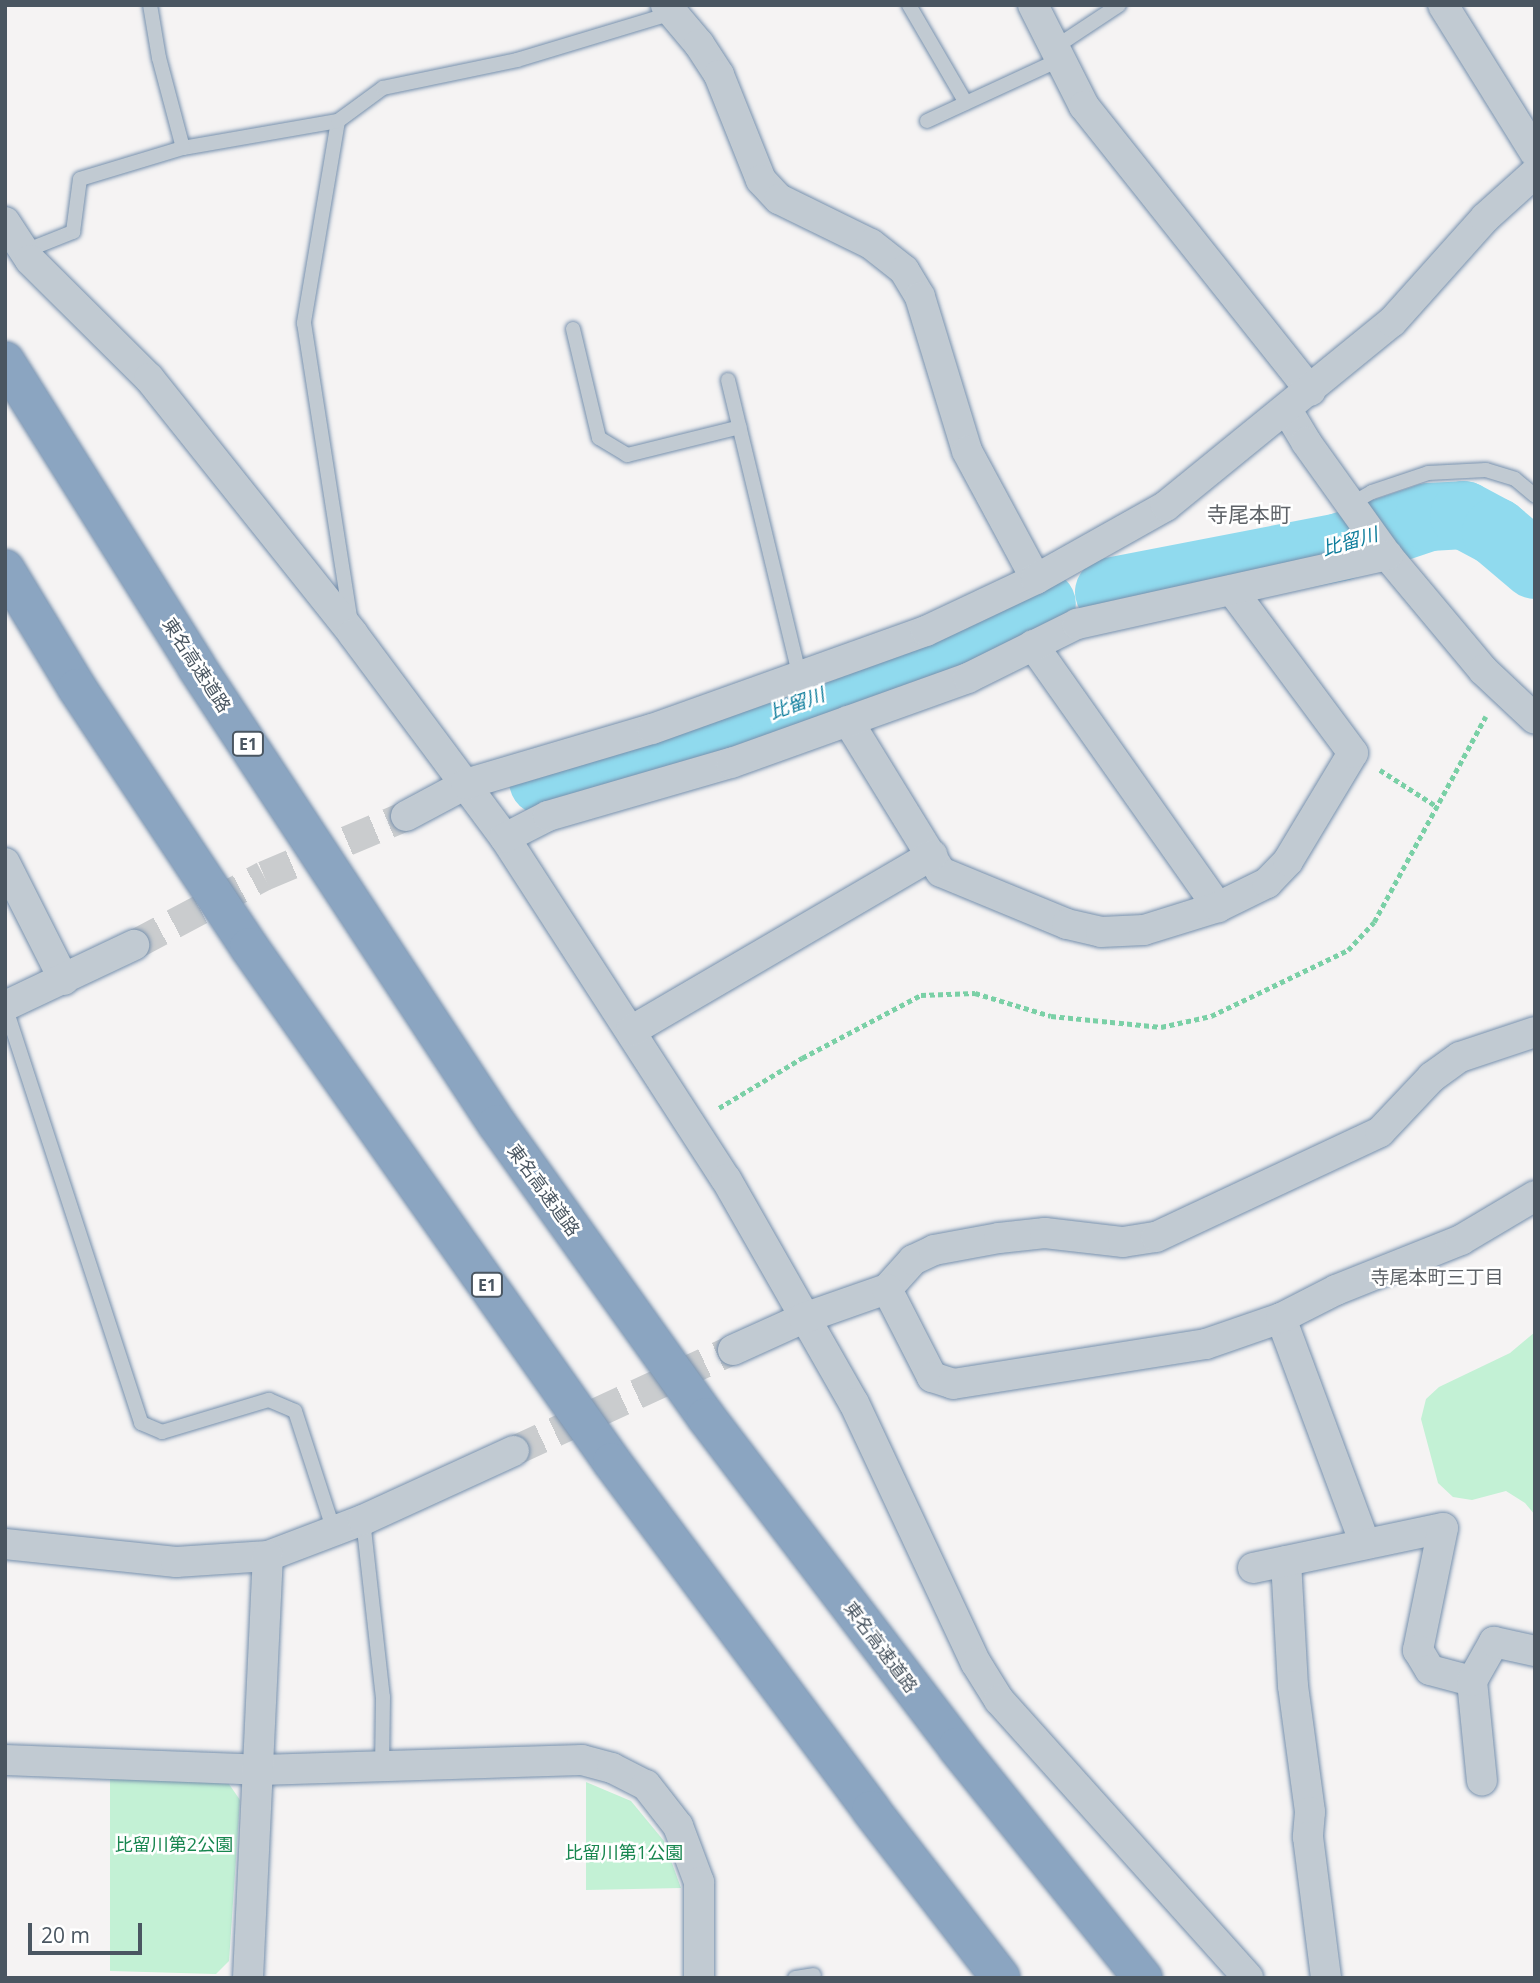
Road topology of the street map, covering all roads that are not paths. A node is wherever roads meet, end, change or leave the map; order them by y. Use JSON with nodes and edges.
{"nodes":[{"id":1,"x":150,"y":5,"type":"edge"},
{"id":2,"x":909,"y":5,"type":"edge"},
{"id":3,"x":1033,"y":5,"type":"edge"},
{"id":4,"x":1119,"y":5,"type":"edge"},
{"id":5,"x":1443,"y":5,"type":"edge"},
{"id":6,"x":669,"y":9,"type":"edge"},
{"id":7,"x":1058,"y":53,"type":"junction"},
{"id":8,"x":966,"y":103,"type":"junction"},
{"id":9,"x":338,"y":121,"type":"junction"},
{"id":10,"x":927,"y":121,"type":"dead end"},
{"id":11,"x":183,"y":148,"type":"junction"},
{"id":12,"x":1535,"y":153,"type":"edge"},
{"id":13,"x":1535,"y":173,"type":"edge"},
{"id":14,"x":5,"y":222,"type":"edge"},
{"id":15,"x":25,"y":251,"type":"junction"},
{"id":16,"x":573,"y":329,"type":"dead end"},
{"id":17,"x":5,"y":361,"type":"edge"},
{"id":18,"x":728,"y":380,"type":"dead end"},
{"id":19,"x":1311,"y":391,"type":"junction"},
{"id":20,"x":1287,"y":410,"type":"junction"},
{"id":21,"x":740,"y":427,"type":"junction"},
{"id":22,"x":1535,"y":496,"type":"edge"},
{"id":23,"x":1371,"y":532,"type":"junction"},
{"id":24,"x":5,"y":569,"type":"edge"},
{"id":25,"x":1036,"y":579,"type":"junction"},
{"id":26,"x":1232,"y":590,"type":"junction"},
{"id":27,"x":353,"y":634,"type":"junction"},
{"id":28,"x":1033,"y":645,"type":"junction"},
{"id":29,"x":800,"y":678,"type":"junction"},
{"id":30,"x":1535,"y":719,"type":"edge"},
{"id":31,"x":848,"y":721,"type":"junction"},
{"id":32,"x":466,"y":784,"type":"junction"},
{"id":33,"x":406,"y":817,"type":"tunnel mouth"},
{"id":34,"x":505,"y":838,"type":"junction"},
{"id":35,"x":932,"y":855,"type":"junction"},
{"id":36,"x":5,"y":863,"type":"edge"},
{"id":37,"x":1218,"y":907,"type":"junction"},
{"id":38,"x":134,"y":945,"type":"tunnel mouth"},
{"id":39,"x":64,"y":980,"type":"junction"},
{"id":40,"x":5,"y":1006,"type":"edge"},
{"id":41,"x":631,"y":1031,"type":"junction"},
{"id":42,"x":1535,"y":1032,"type":"edge"},
{"id":43,"x":1535,"y":1196,"type":"edge"},
{"id":44,"x":887,"y":1289,"type":"junction"},
{"id":45,"x":804,"y":1318,"type":"junction"},
{"id":46,"x":1282,"y":1318,"type":"junction"},
{"id":47,"x":733,"y":1350,"type":"tunnel mouth"},
{"id":48,"x":514,"y":1451,"type":"tunnel mouth"},
{"id":49,"x":363,"y":1520,"type":"junction"},
{"id":50,"x":334,"y":1531,"type":"junction"},
{"id":51,"x":5,"y":1544,"type":"edge"},
{"id":52,"x":1365,"y":1545,"type":"junction"},
{"id":53,"x":268,"y":1556,"type":"junction"},
{"id":54,"x":1286,"y":1561,"type":"junction"},
{"id":55,"x":1253,"y":1568,"type":"dead end"},
{"id":56,"x":1535,"y":1651,"type":"edge"},
{"id":57,"x":1472,"y":1681,"type":"junction"},
{"id":58,"x":5,"y":1760,"type":"edge"},
{"id":59,"x":382,"y":1765,"type":"junction"},
{"id":60,"x":260,"y":1770,"type":"junction"},
{"id":61,"x":1482,"y":1781,"type":"dead end"},
{"id":62,"x":814,"y":1975,"type":"dead end"},
{"id":63,"x":248,"y":1978,"type":"edge"},
{"id":64,"x":699,"y":1978,"type":"edge"},
{"id":65,"x":795,"y":1978,"type":"edge"},
{"id":66,"x":1001,"y":1978,"type":"edge"},
{"id":67,"x":1143,"y":1978,"type":"edge"},
{"id":68,"x":1248,"y":1978,"type":"edge"},
{"id":69,"x":1326,"y":1978,"type":"edge"}],
"edges":[{"from":1,"to":11,"type":"lane"},
{"from":2,"to":8,"type":"lane"},
{"from":3,"to":7,"type":"street"},
{"from":4,"to":7,"type":"lane"},
{"from":5,"to":12,"type":"street"},
{"from":6,"to":9,"type":"lane"},
{"from":6,"to":25,"type":"street"},
{"from":7,"to":8,"type":"lane"},
{"from":7,"to":19,"type":"street"},
{"from":8,"to":10,"type":"lane"},
{"from":9,"to":11,"type":"lane"},
{"from":9,"to":27,"type":"lane"},
{"from":11,"to":15,"type":"lane"},
{"from":13,"to":19,"type":"street"},
{"from":14,"to":15,"type":"street"},
{"from":15,"to":27,"type":"street"},
{"from":16,"to":21,"type":"lane"},
{"from":17,"to":67,"type":"highway","name":"東名高速道路","number":"E1"},
{"from":18,"to":21,"type":"lane"},
{"from":19,"to":20,"type":"street"},
{"from":20,"to":23,"type":"street"},
{"from":20,"to":25,"type":"street"},
{"from":21,"to":29,"type":"lane"},
{"from":22,"to":23,"type":"lane"},
{"from":23,"to":26,"type":"street"},
{"from":23,"to":30,"type":"street"},
{"from":24,"to":66,"type":"highway","number":"E1"},
{"from":25,"to":29,"type":"street"},
{"from":26,"to":28,"type":"street"},
{"from":26,"to":37,"type":"street"},
{"from":27,"to":32,"type":"street"},
{"from":28,"to":31,"type":"street"},
{"from":28,"to":37,"type":"street"},
{"from":29,"to":32,"type":"street"},
{"from":31,"to":34,"type":"street"},
{"from":31,"to":35,"type":"street"},
{"from":32,"to":33,"type":"street"},
{"from":32,"to":34,"type":"street"},
{"from":34,"to":41,"type":"street"},
{"from":35,"to":37,"type":"street"},
{"from":35,"to":41,"type":"street"},
{"from":36,"to":39,"type":"street"},
{"from":38,"to":39,"type":"street"},
{"from":39,"to":40,"type":"street"},
{"from":40,"to":50,"type":"lane"},
{"from":41,"to":45,"type":"street"},
{"from":42,"to":44,"type":"street"},
{"from":43,"to":46,"type":"street"},
{"from":44,"to":45,"type":"street"},
{"from":44,"to":46,"type":"street"},
{"from":45,"to":47,"type":"street"},
{"from":45,"to":68,"type":"street"},
{"from":46,"to":52,"type":"street"},
{"from":48,"to":49,"type":"street"},
{"from":49,"to":50,"type":"street"},
{"from":49,"to":59,"type":"lane"},
{"from":50,"to":53,"type":"street"},
{"from":51,"to":53,"type":"street"},
{"from":52,"to":54,"type":"street"},
{"from":52,"to":57,"type":"street"},
{"from":53,"to":60,"type":"street"},
{"from":54,"to":55,"type":"street"},
{"from":54,"to":69,"type":"street"},
{"from":56,"to":57,"type":"street"},
{"from":57,"to":61,"type":"street"},
{"from":58,"to":60,"type":"street"},
{"from":59,"to":60,"type":"street"},
{"from":59,"to":64,"type":"street"},
{"from":60,"to":63,"type":"street"},
{"from":62,"to":65,"type":"lane"}]}
